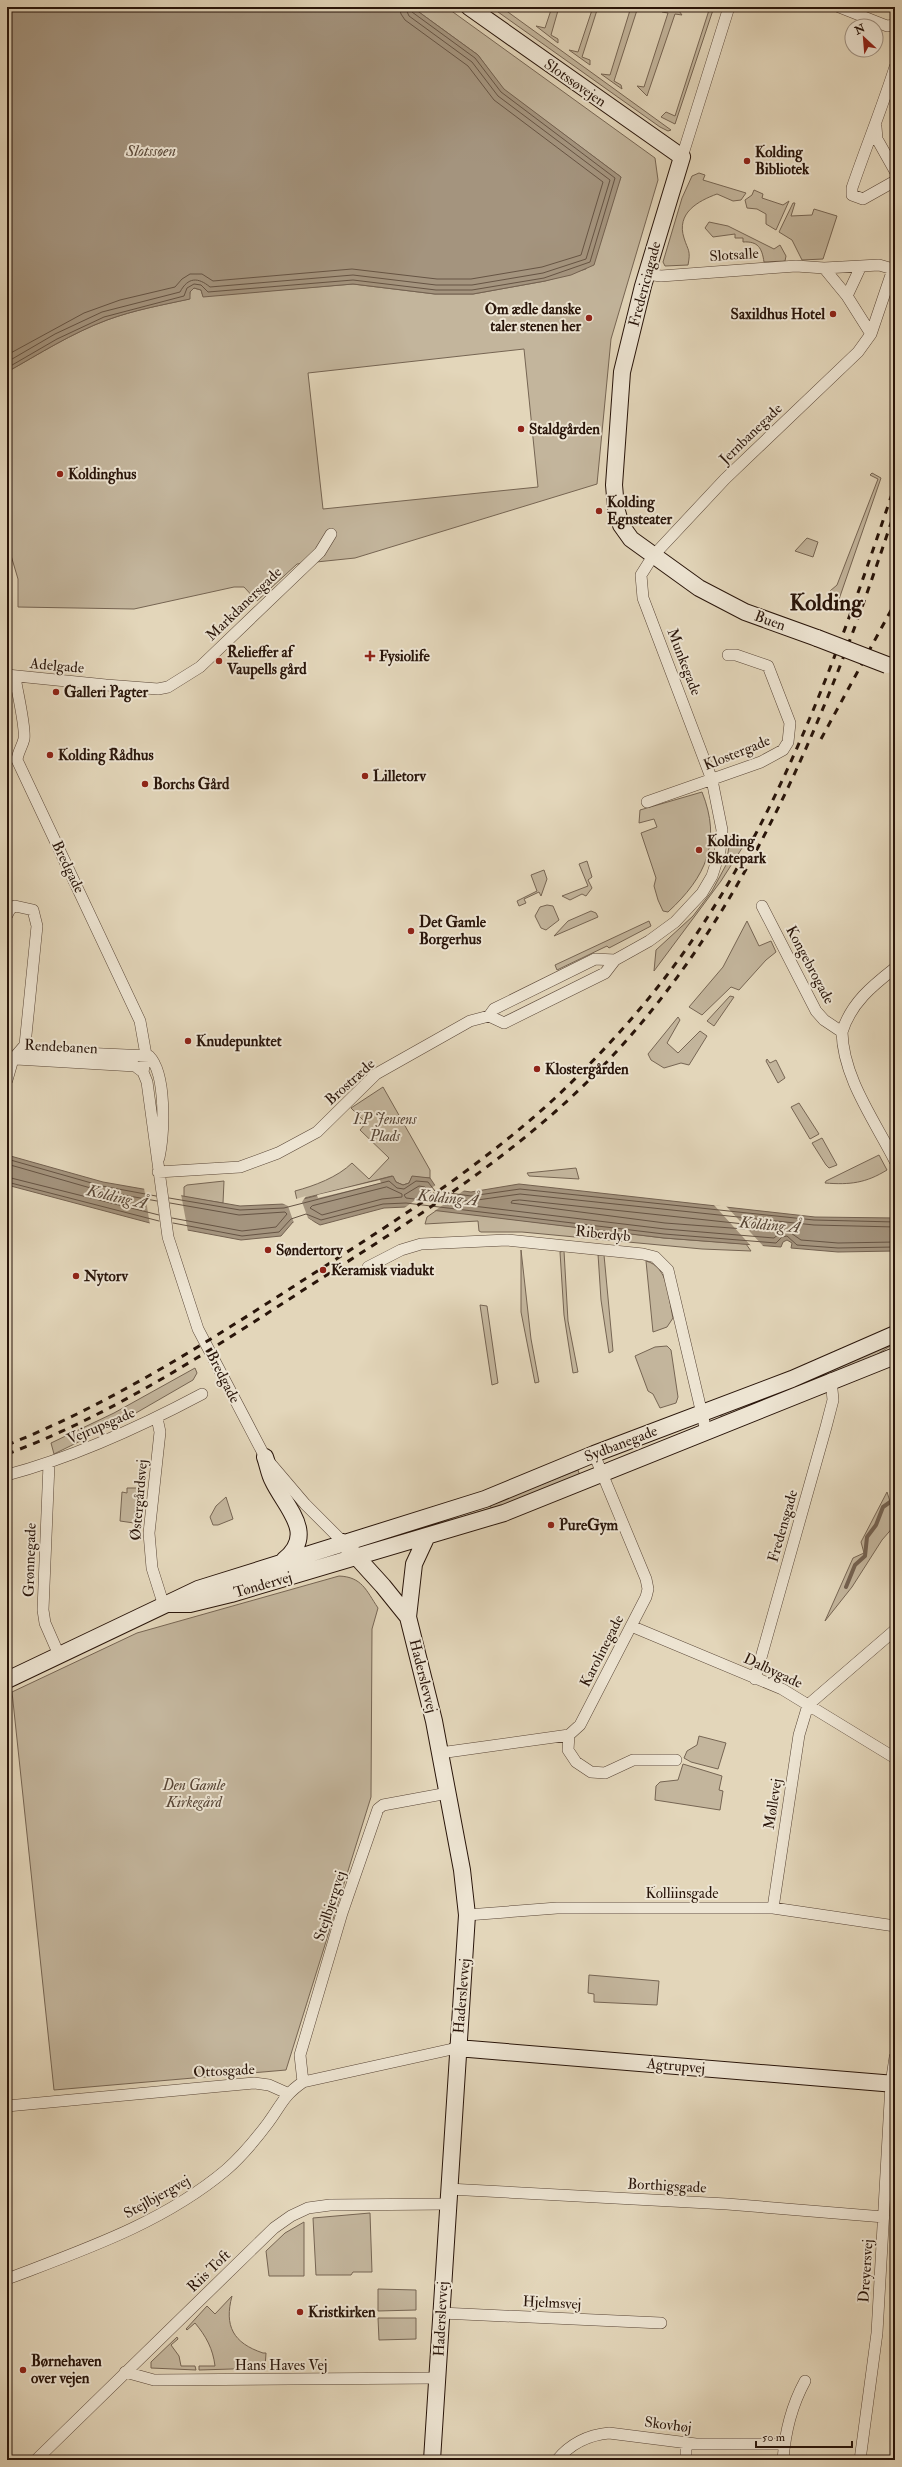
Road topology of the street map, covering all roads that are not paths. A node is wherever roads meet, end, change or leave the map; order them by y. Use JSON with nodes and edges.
{"nodes":[{"id":1,"x":469,"y":7,"type":"edge"},
{"id":2,"x":729,"y":7,"type":"edge"},
{"id":3,"x":839,"y":7,"type":"edge"},
{"id":4,"x":895,"y":25,"type":"edge"},
{"id":5,"x":895,"y":67,"type":"edge"},
{"id":6,"x":876,"y":126,"type":"junction"},
{"id":7,"x":682,"y":157,"type":"junction"},
{"id":8,"x":895,"y":171,"type":"edge"},
{"id":9,"x":895,"y":181,"type":"edge"},
{"id":10,"x":860,"y":266,"type":"junction"},
{"id":11,"x":824,"y":268,"type":"junction"},
{"id":12,"x":893,"y":270,"type":"joint"},
{"id":13,"x":646,"y":274,"type":"junction"},
{"id":14,"x":848,"y":296,"type":"junction"},
{"id":15,"x":871,"y":334,"type":"junction"},
{"id":16,"x":331,"y":534,"type":"dead end"},
{"id":17,"x":653,"y":556,"type":"junction"},
{"id":18,"x":728,"y":655,"type":"dead end"},
{"id":19,"x":891,"y":667,"type":"edge"},
{"id":20,"x":11,"y":676,"type":"edge"},
{"id":21,"x":168,"y":687,"type":"joint"},
{"id":22,"x":712,"y":780,"type":"junction"},
{"id":23,"x":646,"y":802,"type":"dead end"},
{"id":24,"x":762,"y":906,"type":"dead end"},
{"id":25,"x":7,"y":915,"type":"edge"},
{"id":26,"x":614,"y":960,"type":"junction"},
{"id":27,"x":895,"y":968,"type":"edge"},
{"id":28,"x":489,"y":1016,"type":"junction"},
{"id":29,"x":842,"y":1032,"type":"junction"},
{"id":30,"x":146,"y":1055,"type":"junction"},
{"id":31,"x":9,"y":1057,"type":"edge"},
{"id":32,"x":143,"y":1072,"type":"junction"},
{"id":33,"x":7,"y":1080,"type":"edge"},
{"id":34,"x":895,"y":1161,"type":"edge"},
{"id":35,"x":158,"y":1168,"type":"junction"},
{"id":36,"x":368,"y":1267,"type":"dead end"},
{"id":37,"x":895,"y":1334,"type":"edge"},
{"id":38,"x":895,"y":1356,"type":"edge"},
{"id":39,"x":831,"y":1379,"type":"junction"},
{"id":40,"x":202,"y":1394,"type":"dead end"},
{"id":41,"x":702,"y":1412,"type":"junction"},
{"id":42,"x":157,"y":1418,"type":"junction"},
{"id":43,"x":706,"y":1431,"type":"junction"},
{"id":44,"x":594,"y":1454,"type":"junction"},
{"id":45,"x":265,"y":1457,"type":"junction"},
{"id":46,"x":49,"y":1464,"type":"junction"},
{"id":47,"x":602,"y":1474,"type":"junction"},
{"id":48,"x":7,"y":1475,"type":"edge"},
{"id":49,"x":427,"y":1536,"type":"junction"},
{"id":50,"x":343,"y":1542,"type":"junction"},
{"id":51,"x":355,"y":1556,"type":"junction"},
{"id":52,"x":283,"y":1560,"type":"junction"},
{"id":53,"x":166,"y":1605,"type":"junction"},
{"id":54,"x":408,"y":1617,"type":"junction"},
{"id":55,"x":631,"y":1626,"type":"junction"},
{"id":56,"x":895,"y":1630,"type":"edge"},
{"id":57,"x":59,"y":1655,"type":"junction"},
{"id":58,"x":756,"y":1679,"type":"junction"},
{"id":59,"x":7,"y":1680,"type":"edge"},
{"id":60,"x":808,"y":1705,"type":"junction"},
{"id":61,"x":569,"y":1735,"type":"junction"},
{"id":62,"x":440,"y":1753,"type":"junction"},
{"id":63,"x":895,"y":1758,"type":"edge"},
{"id":64,"x":676,"y":1760,"type":"dead end"},
{"id":65,"x":448,"y":1793,"type":"junction"},
{"id":66,"x":773,"y":1908,"type":"junction"},
{"id":67,"x":468,"y":1915,"type":"junction"},
{"id":68,"x":895,"y":1926,"type":"edge"},
{"id":69,"x":457,"y":2048,"type":"junction"},
{"id":70,"x":895,"y":2057,"type":"edge"},
{"id":71,"x":303,"y":2082,"type":"junction"},
{"id":72,"x":893,"y":2084,"type":"edge"},
{"id":73,"x":287,"y":2093,"type":"junction"},
{"id":74,"x":7,"y":2106,"type":"edge"},
{"id":75,"x":448,"y":2197,"type":"junction"},
{"id":76,"x":884,"y":2217,"type":"junction"},
{"id":77,"x":7,"y":2279,"type":"edge"},
{"id":78,"x":441,"y":2313,"type":"junction"},
{"id":79,"x":662,"y":2323,"type":"dead end"},
{"id":80,"x":125,"y":2372,"type":"junction"},
{"id":81,"x":437,"y":2378,"type":"junction"},
{"id":82,"x":805,"y":2381,"type":"dead end"},
{"id":83,"x":686,"y":2443,"type":"junction"},
{"id":84,"x":785,"y":2444,"type":"junction"},
{"id":85,"x":36,"y":2460,"type":"edge"},
{"id":86,"x":432,"y":2460,"type":"edge"},
{"id":87,"x":558,"y":2460,"type":"edge"},
{"id":88,"x":686,"y":2460,"type":"edge"},
{"id":89,"x":783,"y":2460,"type":"edge"},
{"id":90,"x":860,"y":2460,"type":"edge"}],
"edges":[{"from":1,"to":7,"type":"main road","name":"Slotssøvejen"},
{"from":2,"to":7,"type":"street","name":"Fredericiagade"},
{"from":3,"to":4,"type":"street"},
{"from":5,"to":6,"type":"street"},
{"from":6,"to":8,"type":"street"},
{"from":6,"to":9,"type":"street"},
{"from":7,"to":13,"type":"main road","name":"Fredericiagade"},
{"from":10,"to":11,"type":"street","name":"Slotsalle"},
{"from":10,"to":12,"type":"street","name":"Slotsalle"},
{"from":10,"to":14,"type":"street"},
{"from":11,"to":13,"type":"street","name":"Slotsalle"},
{"from":11,"to":14,"type":"street"},
{"from":12,"to":15,"type":"street","name":"Jernbanegade"},
{"from":13,"to":17,"type":"main road","name":"Fredericiagade"},
{"from":14,"to":15,"type":"street"},
{"from":15,"to":17,"type":"street","name":"Jernbanegade"},
{"from":16,"to":21,"type":"street","name":"Markdanersgade"},
{"from":17,"to":19,"type":"main road","name":"Buen","bridge":true},
{"from":17,"to":22,"type":"street","name":"Munkegade"},
{"from":18,"to":22,"type":"street","name":"Klostergade"},
{"from":20,"to":21,"type":"street","name":"Adelgade"},
{"from":20,"to":30,"type":"street","name":"Bredgade"},
{"from":22,"to":23,"type":"street","name":"Klostergade"},
{"from":22,"to":26,"type":"street"},
{"from":24,"to":29,"type":"street","name":"Kongebrogade"},
{"from":25,"to":31,"type":"street"},
{"from":26,"to":28,"type":"street","name":"Brostræde"},
{"from":26,"to":28,"type":"street"},
{"from":27,"to":29,"type":"street"},
{"from":28,"to":35,"type":"street","name":"Brostræde"},
{"from":29,"to":34,"type":"street"},
{"from":30,"to":31,"type":"street","name":"Rendebanen"},
{"from":30,"to":32,"type":"street","name":"Bredgade"},
{"from":30,"to":35,"type":"street","name":"Bredgade"},
{"from":31,"to":32,"type":"street","name":"Rendebanen"},
{"from":31,"to":33,"type":"street"},
{"from":32,"to":35,"type":"street","name":"Bredgade"},
{"from":35,"to":45,"type":"street","name":"Bredgade"},
{"from":36,"to":41,"type":"street","name":"Riberdyb"},
{"from":37,"to":41,"type":"main road","name":"Sydbanegade"},
{"from":38,"to":39,"type":"main road","name":"Sydbanegade"},
{"from":39,"to":43,"type":"main road","name":"Sydbanegade"},
{"from":39,"to":58,"type":"street","name":"Fredensgade"},
{"from":40,"to":42,"type":"street","name":"Vejrupsgade"},
{"from":41,"to":43,"type":"street","name":"Riberdyb"},
{"from":41,"to":44,"type":"main road","name":"Sydbanegade"},
{"from":42,"to":46,"type":"street","name":"Vejrupsgade"},
{"from":42,"to":53,"type":"street","name":"Østergårdsvej"},
{"from":43,"to":47,"type":"main road","name":"Sydbanegade"},
{"from":44,"to":47,"type":"street","name":"Karolinegade"},
{"from":44,"to":50,"type":"main road","name":"Sydbanegade"},
{"from":45,"to":50,"type":"street","name":"Bredgade"},
{"from":45,"to":52,"type":"main road"},
{"from":46,"to":48,"type":"street","name":"Vejrupsgade"},
{"from":46,"to":57,"type":"street","name":"Grønnegade"},
{"from":47,"to":49,"type":"main road","name":"Sydbanegade"},
{"from":47,"to":55,"type":"street","name":"Karolinegade"},
{"from":49,"to":51,"type":"main road","name":"Sydbanegade"},
{"from":49,"to":54,"type":"main road"},
{"from":50,"to":51,"type":"main road","name":"Bredgade"},
{"from":50,"to":52,"type":"main road","name":"Tøndervej"},
{"from":51,"to":53,"type":"main road","name":"Tøndervej"},
{"from":51,"to":54,"type":"main road","name":"Haderslevvej"},
{"from":52,"to":53,"type":"main road","name":"Tøndervej"},
{"from":53,"to":57,"type":"main road","name":"Tøndervej"},
{"from":54,"to":62,"type":"main road","name":"Haderslevvej"},
{"from":55,"to":58,"type":"street","name":"Dalbygade"},
{"from":55,"to":61,"type":"street","name":"Karolinegade"},
{"from":56,"to":60,"type":"street"},
{"from":57,"to":59,"type":"main road","name":"Tøndervej"},
{"from":58,"to":60,"type":"street","name":"Dalbygade"},
{"from":60,"to":63,"type":"street","name":"Dalbygade"},
{"from":60,"to":66,"type":"street","name":"Møllevej"},
{"from":61,"to":62,"type":"street"},
{"from":61,"to":64,"type":"street"},
{"from":62,"to":65,"type":"main road","name":"Haderslevvej"},
{"from":65,"to":67,"type":"main road","name":"Haderslevvej"},
{"from":65,"to":71,"type":"street","name":"Stejlbjergvej"},
{"from":66,"to":67,"type":"street","name":"Kolliinsgade"},
{"from":66,"to":68,"type":"street","name":"Kolliinsgade"},
{"from":67,"to":69,"type":"main road","name":"Haderslevvej"},
{"from":69,"to":71,"type":"street"},
{"from":69,"to":72,"type":"main road","name":"Agtrupvej"},
{"from":69,"to":75,"type":"main road","name":"Haderslevvej"},
{"from":70,"to":72,"type":"street","name":"Dreyersvej"},
{"from":71,"to":73,"type":"street"},
{"from":72,"to":76,"type":"street","name":"Dreyersvej"},
{"from":73,"to":74,"type":"street","name":"Ottosgade"},
{"from":73,"to":77,"type":"street","name":"Stejlbjergvej"},
{"from":75,"to":76,"type":"street","name":"Borthigsgade"},
{"from":75,"to":78,"type":"main road","name":"Haderslevvej"},
{"from":75,"to":80,"type":"street","name":"Riis Toft"},
{"from":76,"to":90,"type":"street","name":"Dreyersvej"},
{"from":78,"to":79,"type":"street","name":"Hjelmsvej"},
{"from":78,"to":81,"type":"main road","name":"Haderslevvej"},
{"from":80,"to":81,"type":"street","name":"Hans Haves Vej"},
{"from":80,"to":85,"type":"street","name":"Riis Toft"},
{"from":81,"to":86,"type":"main road","name":"Haderslevvej"},
{"from":82,"to":84,"type":"street"},
{"from":83,"to":84,"type":"street","name":"Skovhøj"},
{"from":83,"to":87,"type":"street","name":"Skovhøj"},
{"from":83,"to":88,"type":"street"},
{"from":84,"to":89,"type":"street"}]}
